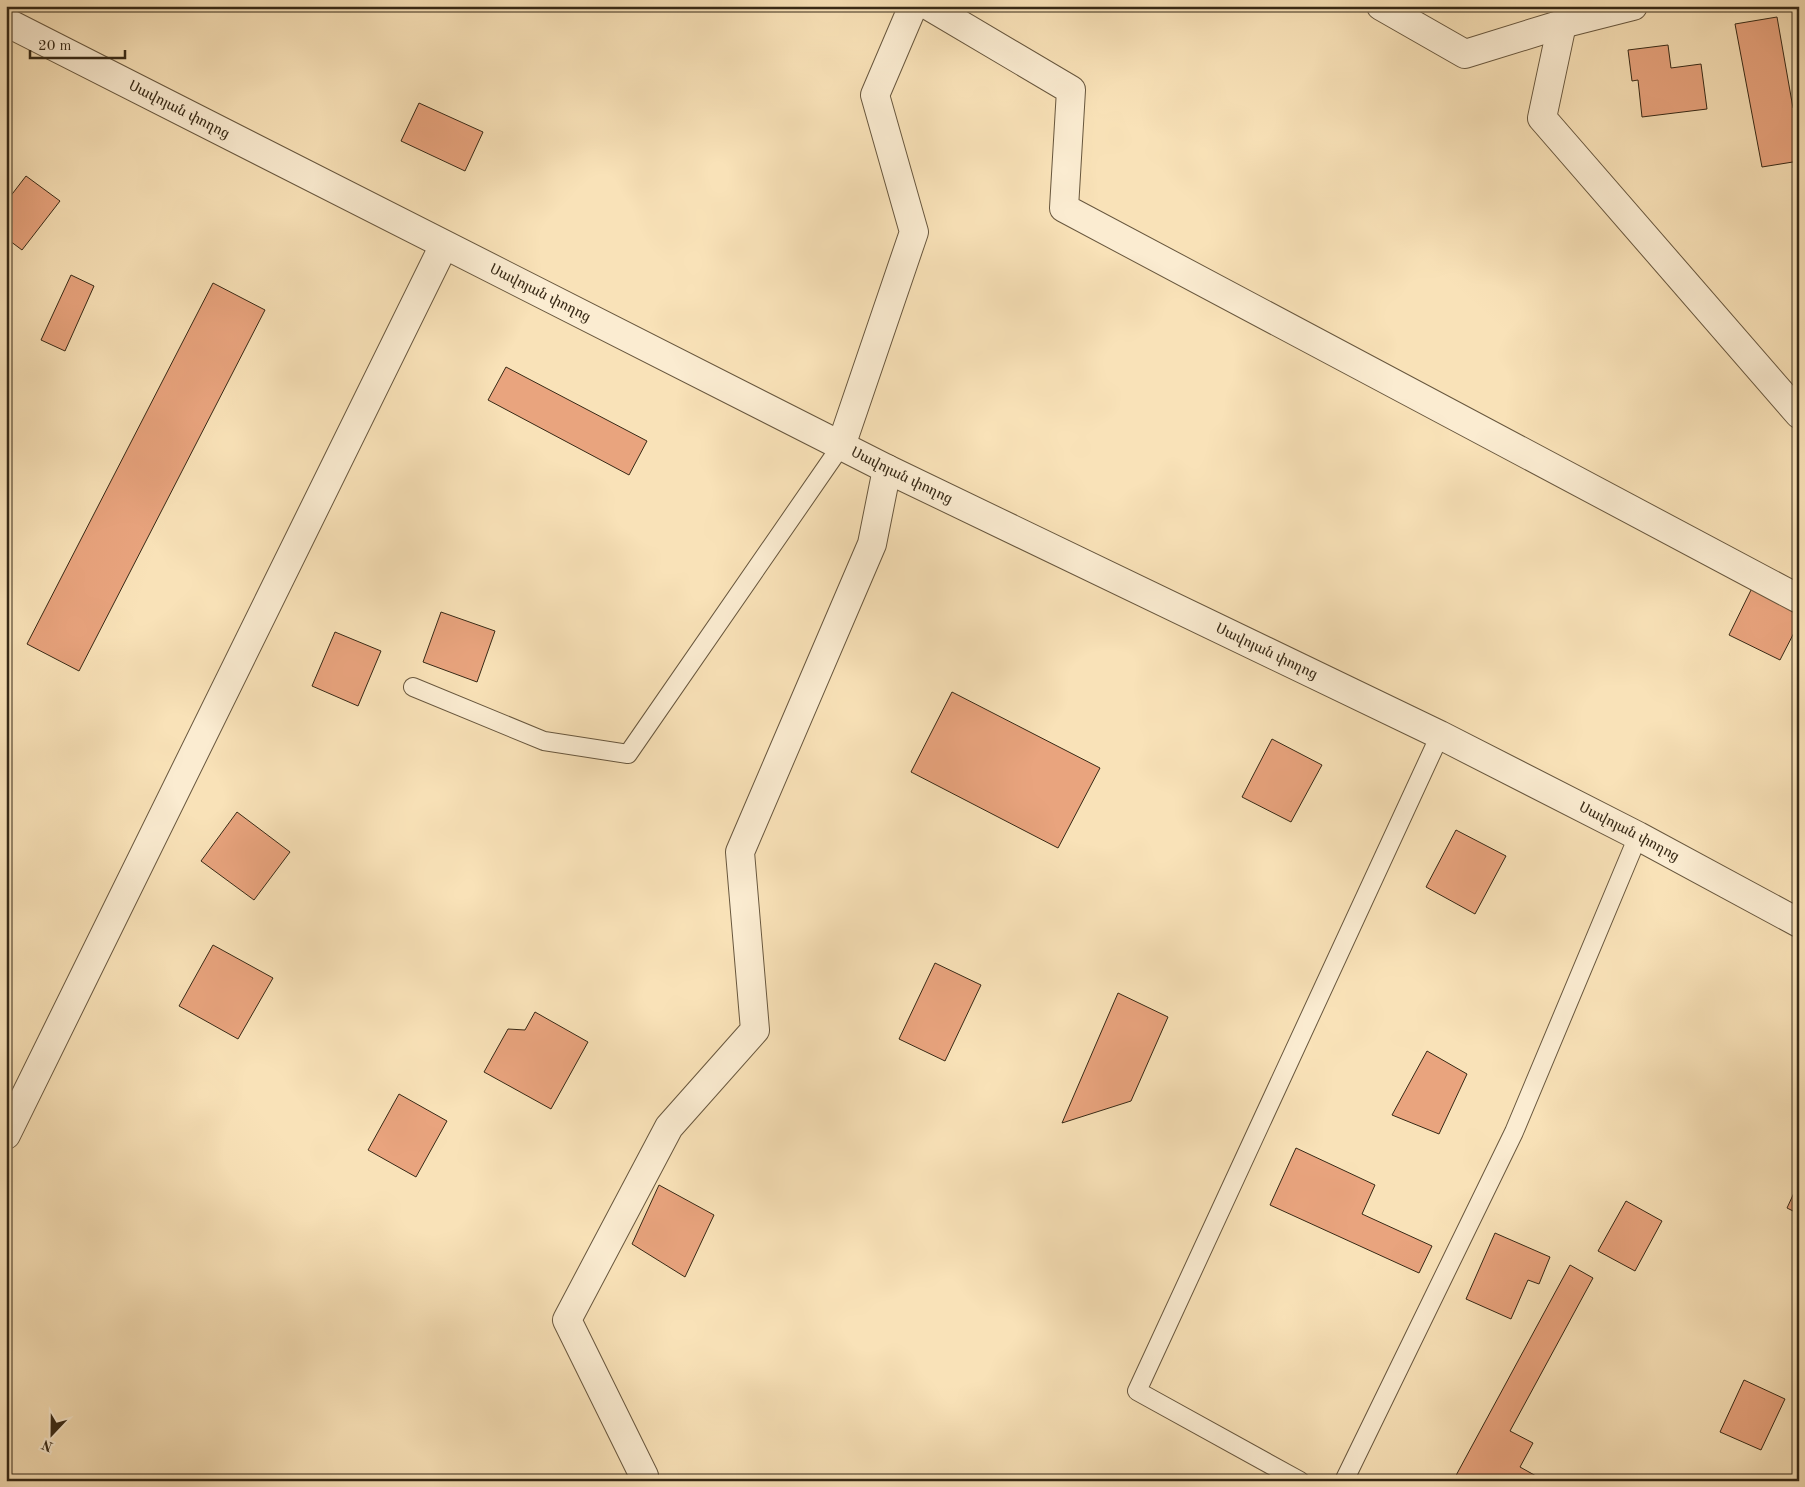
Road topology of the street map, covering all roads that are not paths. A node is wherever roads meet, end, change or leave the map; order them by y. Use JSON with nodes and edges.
{"nodes":[{"id":1,"x":913,"y":6,"type":"edge"},
{"id":2,"x":929,"y":6,"type":"edge"},
{"id":3,"x":1381,"y":6,"type":"edge"},
{"id":4,"x":1633,"y":6,"type":"edge"},
{"id":5,"x":6,"y":22,"type":"edge"},
{"id":6,"x":1562,"y":24,"type":"junction"},
{"id":7,"x":444,"y":244,"type":"junction"},
{"id":8,"x":1799,"y":414,"type":"edge"},
{"id":9,"x":841,"y":446,"type":"junction"},
{"id":10,"x":887,"y":469,"type":"junction"},
{"id":11,"x":1799,"y":599,"type":"edge"},
{"id":12,"x":413,"y":688,"type":"dead end"},
{"id":13,"x":1440,"y":735,"type":"junction"},
{"id":14,"x":1638,"y":836,"type":"junction"},
{"id":15,"x":1799,"y":924,"type":"edge"},
{"id":16,"x":6,"y":1135,"type":"edge"},
{"id":17,"x":642,"y":1481,"type":"edge"},
{"id":18,"x":1300,"y":1481,"type":"edge"},
{"id":19,"x":1344,"y":1481,"type":"edge"}],
"edges":[{"from":1,"to":9,"type":"street"},
{"from":2,"to":11,"type":"street"},
{"from":3,"to":6,"type":"street"},
{"from":4,"to":6,"type":"street"},
{"from":5,"to":7,"type":"street","name":"Սավոյան փողոց"},
{"from":6,"to":8,"type":"street"},
{"from":7,"to":9,"type":"street","name":"Սավոյան փողոց"},
{"from":7,"to":16,"type":"street"},
{"from":9,"to":10,"type":"street","name":"Սավոյան փողոց"},
{"from":9,"to":12,"type":"lane"},
{"from":10,"to":13,"type":"street","name":"Սավոյան փողոց"},
{"from":10,"to":17,"type":"street"},
{"from":13,"to":14,"type":"street","name":"Սավոյան փողոց"},
{"from":13,"to":18,"type":"lane"},
{"from":14,"to":15,"type":"street","name":"Սավոյան փողոց"},
{"from":14,"to":19,"type":"lane"}]}
